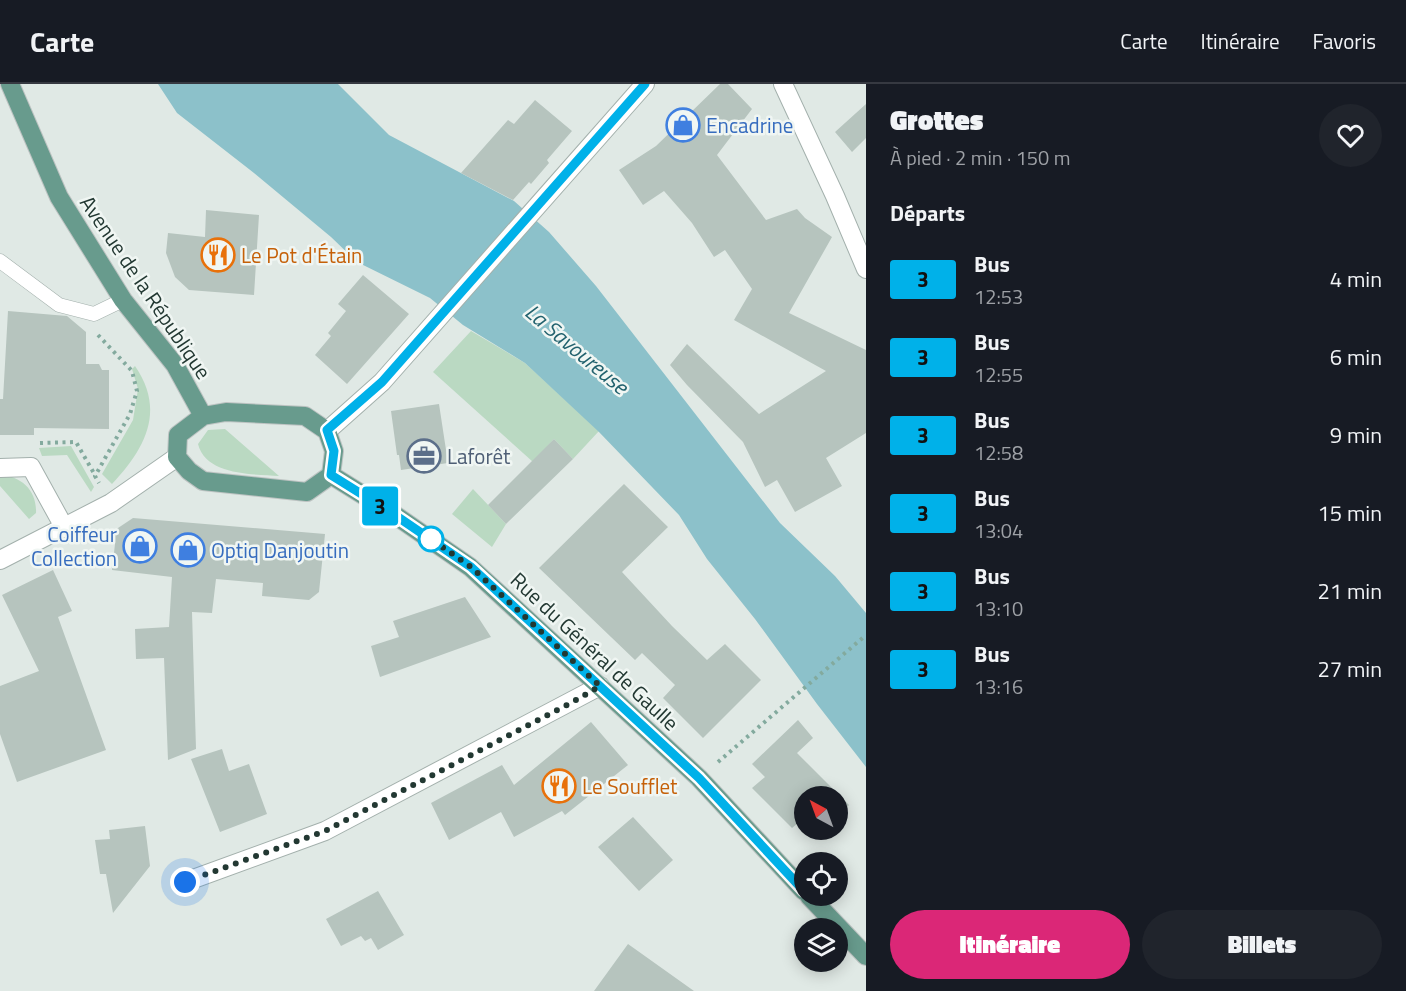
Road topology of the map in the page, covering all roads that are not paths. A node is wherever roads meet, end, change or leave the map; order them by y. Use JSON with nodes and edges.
{"nodes":[{"id":1,"x":10,"y":84,"type":"edge"},
{"id":2,"x":645,"y":84,"type":"edge"},
{"id":3,"x":783,"y":84,"type":"edge"},
{"id":4,"x":0,"y":261,"type":"edge"},
{"id":5,"x":866,"y":269,"type":"edge"},
{"id":6,"x":123,"y":300,"type":"junction"},
{"id":7,"x":203,"y":416,"type":"junction"},
{"id":8,"x":327,"y":430,"type":"junction"},
{"id":9,"x":177,"y":457,"type":"junction"},
{"id":10,"x":0,"y":468,"type":"edge"},
{"id":11,"x":331,"y":475,"type":"junction"},
{"id":12,"x":64,"y":527,"type":"junction"},
{"id":13,"x":0,"y":560,"type":"edge"},
{"id":14,"x":600,"y":686,"type":"junction"},
{"id":15,"x":794,"y":880,"type":"edge"},
{"id":16,"x":185,"y":882,"type":"dead end"},
{"id":17,"x":818,"y":906,"type":"edge"},
{"id":18,"x":866,"y":956,"type":"edge"}],
"edges":[{"from":1,"to":6,"type":"main road","name":"Avenue de la République"},
{"from":2,"to":8,"type":"street"},
{"from":3,"to":5,"type":"street"},
{"from":4,"to":6,"type":"lane"},
{"from":6,"to":7,"type":"main road","name":"Avenue de la République"},
{"from":7,"to":8,"type":"main road"},
{"from":7,"to":9,"type":"main road"},
{"from":8,"to":11,"type":"main road"},
{"from":9,"to":11,"type":"main road"},
{"from":9,"to":12,"type":"street"},
{"from":10,"to":12,"type":"street"},
{"from":11,"to":14,"type":"main road","name":"Rue du Général de Gaulle"},
{"from":12,"to":13,"type":"street"},
{"from":14,"to":15,"type":"main road","name":"Rue du Général de Gaulle"},
{"from":14,"to":16,"type":"street"},
{"from":17,"to":18,"type":"main road"}]}
